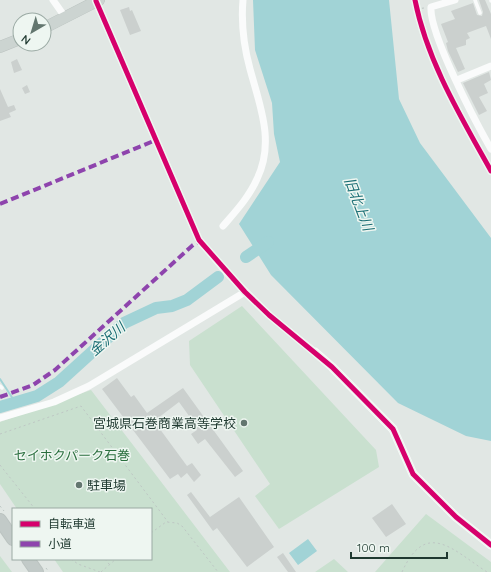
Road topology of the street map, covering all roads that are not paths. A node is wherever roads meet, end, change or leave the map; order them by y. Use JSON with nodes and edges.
{"nodes":[{"id":1,"x":53,"y":0,"type":"edge"},
{"id":2,"x":243,"y":0,"type":"edge"},
{"id":3,"x":455,"y":0,"type":"edge"},
{"id":4,"x":475,"y":0,"type":"edge"},
{"id":5,"x":97,"y":1,"type":"edge"},
{"id":6,"x":480,"y":13,"type":"dead end"},
{"id":7,"x":65,"y":17,"type":"junction"},
{"id":8,"x":52,"y":24,"type":"edge"},
{"id":9,"x":12,"y":42,"type":"edge"},
{"id":10,"x":0,"y":47,"type":"edge"},
{"id":11,"x":491,"y":66,"type":"edge"},
{"id":12,"x":457,"y":80,"type":"junction"},
{"id":13,"x":491,"y":149,"type":"edge"},
{"id":14,"x":223,"y":226,"type":"dead end"},
{"id":15,"x":245,"y":292,"type":"junction"},
{"id":16,"x":315,"y":352,"type":"joint"},
{"id":17,"x":0,"y":418,"type":"edge"},
{"id":18,"x":0,"y":520,"type":"edge"},
{"id":19,"x":12,"y":537,"type":"edge"},
{"id":20,"x":491,"y":545,"type":"edge"},
{"id":21,"x":29,"y":560,"type":"edge"},
{"id":22,"x":38,"y":572,"type":"edge"}],
"edges":[{"from":1,"to":7,"type":"street"},
{"from":2,"to":14,"type":"street"},
{"from":3,"to":12,"type":"street"},
{"from":4,"to":6,"type":"lane"},
{"from":5,"to":7,"type":"main road"},
{"from":5,"to":15,"type":"street"},
{"from":7,"to":8,"type":"main road"},
{"from":9,"to":10,"type":"main road"},
{"from":11,"to":12,"type":"street"},
{"from":12,"to":13,"type":"street"},
{"from":15,"to":16,"type":"street"},
{"from":15,"to":17,"type":"street"},
{"from":16,"to":20,"type":"street"},
{"from":18,"to":19,"type":"highway"},
{"from":21,"to":22,"type":"highway"}]}
